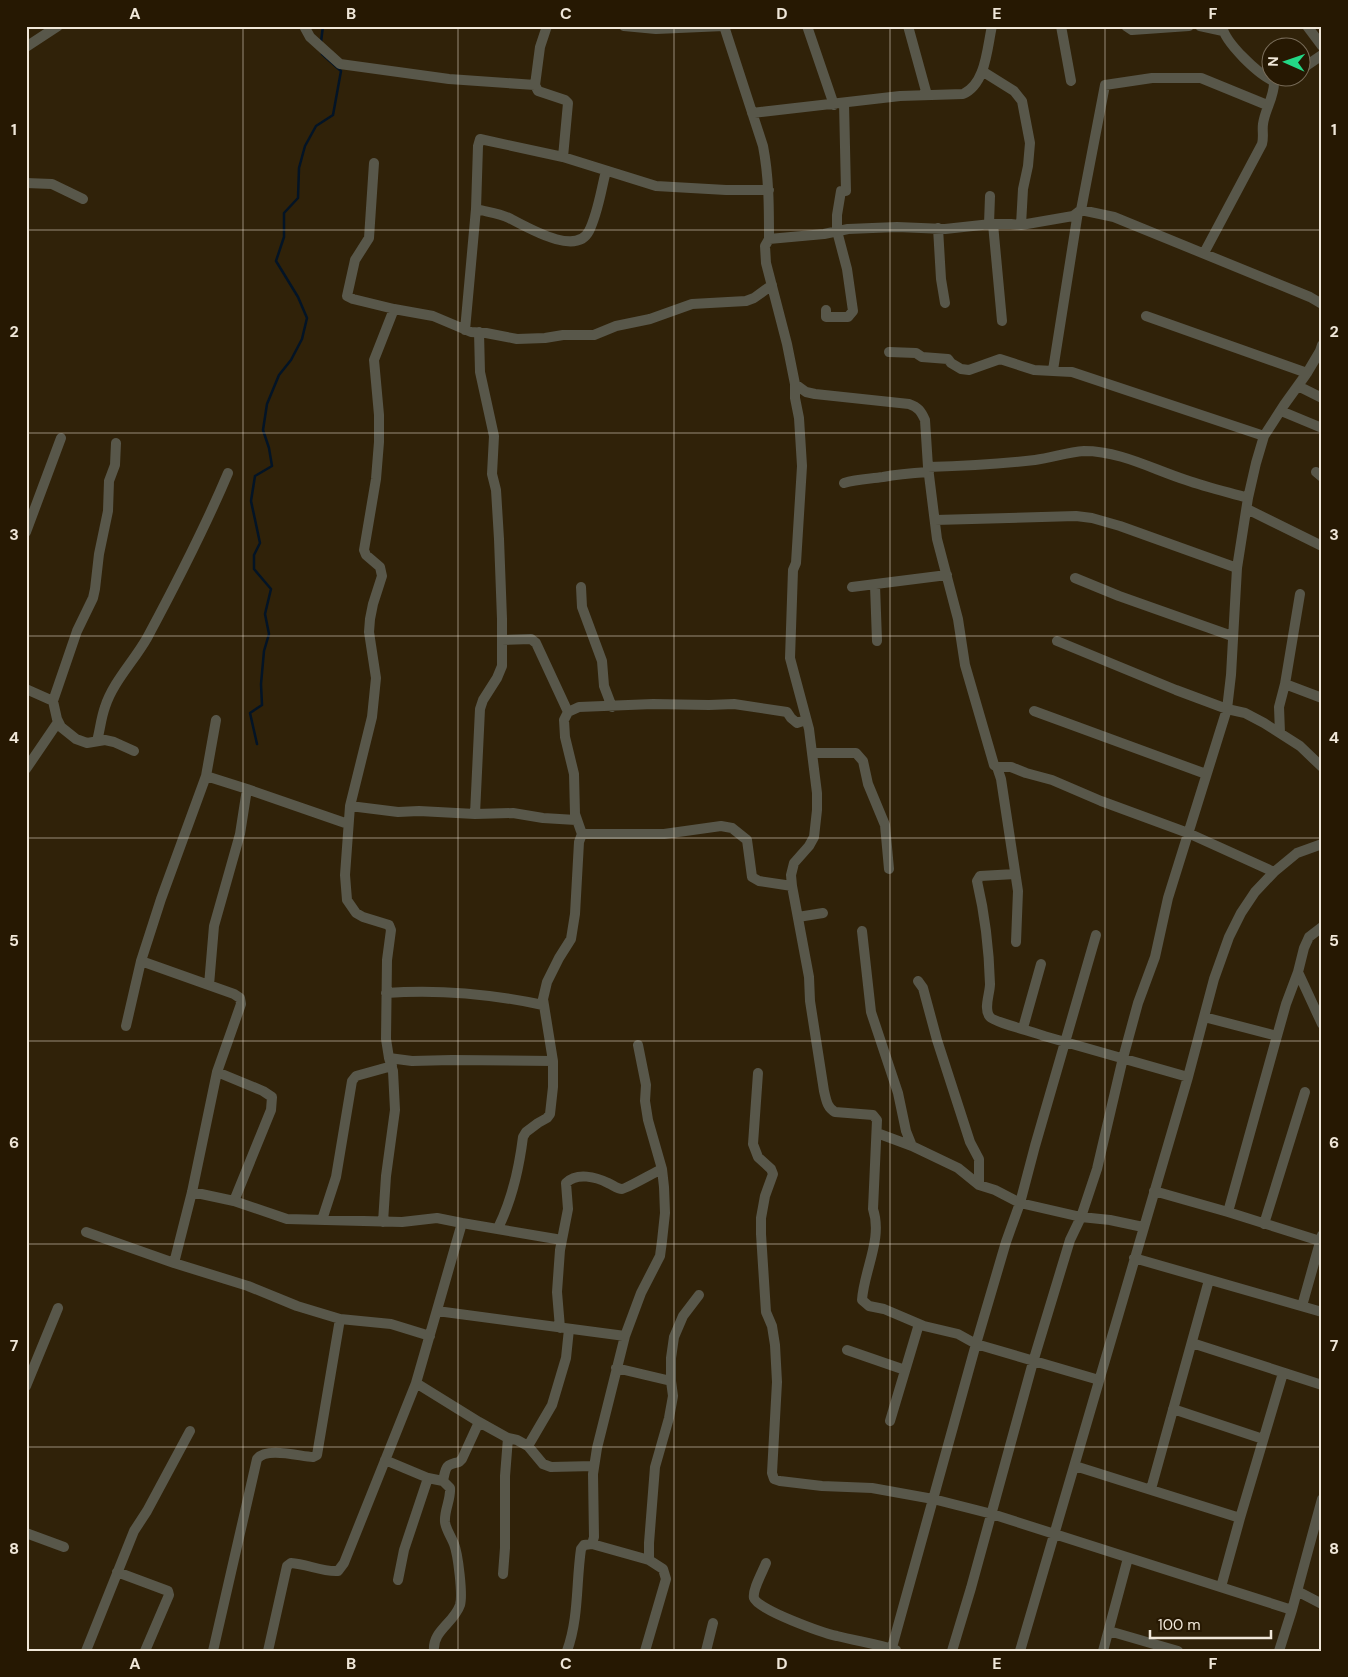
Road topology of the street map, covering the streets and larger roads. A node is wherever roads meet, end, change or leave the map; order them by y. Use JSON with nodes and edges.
{"nodes":[{"id":1,"x":58,"y":26,"type":"edge"},
{"id":2,"x":304,"y":26,"type":"edge"},
{"id":3,"x":546,"y":26,"type":"edge"},
{"id":4,"x":624,"y":26,"type":"edge"},
{"id":5,"x":724,"y":26,"type":"edge"},
{"id":6,"x":908,"y":26,"type":"edge"},
{"id":7,"x":992,"y":26,"type":"edge"},
{"id":8,"x":1061,"y":26,"type":"edge"},
{"id":9,"x":1126,"y":26,"type":"edge"},
{"id":10,"x":1189,"y":26,"type":"edge"},
{"id":11,"x":1200,"y":26,"type":"edge"},
{"id":12,"x":1307,"y":26,"type":"edge"},
{"id":13,"x":810,"y":28,"type":"edge"},
{"id":14,"x":1222,"y":29,"type":"edge"},
{"id":15,"x":1322,"y":46,"type":"edge"},
{"id":16,"x":26,"y":47,"type":"edge"},
{"id":17,"x":1322,"y":55,"type":"edge"},
{"id":18,"x":1310,"y":63,"type":"edge"},
{"id":19,"x":982,"y":71,"type":"junction"},
{"id":20,"x":1260,"y":72,"type":"edge"},
{"id":21,"x":1071,"y":82,"type":"dead end"},
{"id":22,"x":535,"y":85,"type":"junction"},
{"id":23,"x":1274,"y":88,"type":"edge"},
{"id":24,"x":927,"y":95,"type":"junction"},
{"id":25,"x":839,"y":104,"type":"junction"},
{"id":26,"x":1268,"y":106,"type":"junction"},
{"id":27,"x":752,"y":113,"type":"junction"},
{"id":28,"x":562,"y":157,"type":"junction"},
{"id":29,"x":374,"y":163,"type":"dead end"},
{"id":30,"x":606,"y":171,"type":"junction"},
{"id":31,"x":26,"y":183,"type":"edge"},
{"id":32,"x":769,"y":190,"type":"junction"},
{"id":33,"x":990,"y":196,"type":"dead end"},
{"id":34,"x":83,"y":199,"type":"dead end"},
{"id":35,"x":476,"y":208,"type":"junction"},
{"id":36,"x":1080,"y":211,"type":"junction"},
{"id":37,"x":991,"y":224,"type":"junction"},
{"id":38,"x":1021,"y":225,"type":"junction"},
{"id":39,"x":938,"y":228,"type":"junction"},
{"id":40,"x":837,"y":231,"type":"junction"},
{"id":41,"x":769,"y":239,"type":"junction"},
{"id":42,"x":1204,"y":253,"type":"junction"},
{"id":43,"x":772,"y":285,"type":"junction"},
{"id":44,"x":945,"y":303,"type":"dead end"},
{"id":45,"x":1322,"y":304,"type":"edge"},
{"id":46,"x":394,"y":309,"type":"junction"},
{"id":47,"x":826,"y":310,"type":"dead end"},
{"id":48,"x":1146,"y":316,"type":"dead end"},
{"id":49,"x":1002,"y":321,"type":"dead end"},
{"id":50,"x":465,"y":330,"type":"junction"},
{"id":51,"x":479,"y":332,"type":"junction"},
{"id":52,"x":1322,"y":345,"type":"edge"},
{"id":53,"x":889,"y":352,"type":"dead end"},
{"id":54,"x":1053,"y":370,"type":"junction"},
{"id":55,"x":1307,"y":373,"type":"junction"},
{"id":56,"x":795,"y":384,"type":"junction"},
{"id":57,"x":1298,"y":386,"type":"junction"},
{"id":58,"x":806,"y":392,"type":"junction"},
{"id":59,"x":795,"y":398,"type":"junction"},
{"id":60,"x":1322,"y":398,"type":"edge"},
{"id":61,"x":1281,"y":411,"type":"junction"},
{"id":62,"x":1322,"y":428,"type":"edge"},
{"id":63,"x":1264,"y":436,"type":"junction"},
{"id":64,"x":61,"y":438,"type":"dead end"},
{"id":65,"x":116,"y":443,"type":"dead end"},
{"id":66,"x":929,"y":469,"type":"junction"},
{"id":67,"x":228,"y":473,"type":"dead end"},
{"id":68,"x":844,"y":484,"type":"dead end"},
{"id":69,"x":1247,"y":503,"type":"junction"},
{"id":70,"x":935,"y":520,"type":"junction"},
{"id":71,"x":26,"y":532,"type":"edge"},
{"id":72,"x":1322,"y":546,"type":"edge"},
{"id":73,"x":1237,"y":568,"type":"junction"},
{"id":74,"x":947,"y":575,"type":"junction"},
{"id":75,"x":1075,"y":578,"type":"dead end"},
{"id":76,"x":875,"y":585,"type":"junction"},
{"id":77,"x":581,"y":587,"type":"dead end"},
{"id":78,"x":852,"y":587,"type":"dead end"},
{"id":79,"x":1300,"y":594,"type":"dead end"},
{"id":80,"x":1232,"y":636,"type":"junction"},
{"id":81,"x":502,"y":640,"type":"junction"},
{"id":82,"x":877,"y":641,"type":"dead end"},
{"id":83,"x":1057,"y":641,"type":"dead end"},
{"id":84,"x":1285,"y":684,"type":"junction"},
{"id":85,"x":26,"y":689,"type":"edge"},
{"id":86,"x":1322,"y":698,"type":"edge"},
{"id":87,"x":53,"y":701,"type":"junction"},
{"id":88,"x":612,"y":707,"type":"junction"},
{"id":89,"x":1227,"y":709,"type":"junction"},
{"id":90,"x":1034,"y":711,"type":"dead end"},
{"id":91,"x":568,"y":712,"type":"junction"},
{"id":92,"x":216,"y":720,"type":"dead end"},
{"id":93,"x":806,"y":720,"type":"junction"},
{"id":94,"x":58,"y":722,"type":"junction"},
{"id":95,"x":1280,"y":733,"type":"junction"},
{"id":96,"x":97,"y":741,"type":"junction"},
{"id":97,"x":134,"y":751,"type":"dead end"},
{"id":98,"x":812,"y":754,"type":"junction"},
{"id":99,"x":1320,"y":762,"type":"edge"},
{"id":100,"x":998,"y":767,"type":"junction"},
{"id":101,"x":26,"y":770,"type":"edge"},
{"id":102,"x":1206,"y":774,"type":"junction"},
{"id":103,"x":206,"y":776,"type":"junction"},
{"id":104,"x":247,"y":789,"type":"junction"},
{"id":105,"x":350,"y":806,"type":"junction"},
{"id":106,"x":475,"y":814,"type":"junction"},
{"id":107,"x":576,"y":820,"type":"junction"},
{"id":108,"x":348,"y":824,"type":"junction"},
{"id":109,"x":582,"y":834,"type":"junction"},
{"id":110,"x":1188,"y":834,"type":"junction"},
{"id":111,"x":1322,"y":844,"type":"edge"},
{"id":112,"x":888,"y":869,"type":"dead end"},
{"id":113,"x":1274,"y":872,"type":"junction"},
{"id":114,"x":1016,"y":874,"type":"junction"},
{"id":115,"x":792,"y":886,"type":"junction"},
{"id":116,"x":823,"y":913,"type":"dead end"},
{"id":117,"x":798,"y":917,"type":"junction"},
{"id":118,"x":1322,"y":927,"type":"edge"},
{"id":119,"x":862,"y":931,"type":"dead end"},
{"id":120,"x":1096,"y":935,"type":"dead end"},
{"id":121,"x":1016,"y":942,"type":"dead end"},
{"id":122,"x":141,"y":961,"type":"junction"},
{"id":123,"x":1041,"y":964,"type":"dead end"},
{"id":124,"x":1298,"y":972,"type":"junction"},
{"id":125,"x":918,"y":981,"type":"dead end"},
{"id":126,"x":209,"y":985,"type":"junction"},
{"id":127,"x":386,"y":993,"type":"junction"},
{"id":128,"x":543,"y":1005,"type":"junction"},
{"id":129,"x":1204,"y":1017,"type":"junction"},
{"id":130,"x":1322,"y":1024,"type":"edge"},
{"id":131,"x":126,"y":1026,"type":"dead end"},
{"id":132,"x":1023,"y":1028,"type":"junction"},
{"id":133,"x":1277,"y":1036,"type":"junction"},
{"id":134,"x":1064,"y":1042,"type":"junction"},
{"id":135,"x":638,"y":1045,"type":"dead end"},
{"id":136,"x":1123,"y":1058,"type":"junction"},
{"id":137,"x":391,"y":1062,"type":"junction"},
{"id":138,"x":553,"y":1062,"type":"junction"},
{"id":139,"x":217,"y":1072,"type":"junction"},
{"id":140,"x":758,"y":1074,"type":"dead end"},
{"id":141,"x":1188,"y":1077,"type":"junction"},
{"id":142,"x":1306,"y":1092,"type":"dead end"},
{"id":143,"x":877,"y":1133,"type":"junction"},
{"id":144,"x":912,"y":1146,"type":"junction"},
{"id":145,"x":662,"y":1169,"type":"junction"},
{"id":146,"x":979,"y":1185,"type":"junction"},
{"id":147,"x":1154,"y":1191,"type":"junction"},
{"id":148,"x":192,"y":1192,"type":"junction"},
{"id":149,"x":234,"y":1201,"type":"junction"},
{"id":150,"x":1020,"y":1203,"type":"junction"},
{"id":151,"x":1228,"y":1212,"type":"junction"},
{"id":152,"x":1081,"y":1217,"type":"junction"},
{"id":153,"x":322,"y":1220,"type":"junction"},
{"id":154,"x":383,"y":1222,"type":"junction"},
{"id":155,"x":462,"y":1223,"type":"junction"},
{"id":156,"x":1264,"y":1224,"type":"junction"},
{"id":157,"x":1143,"y":1227,"type":"junction"},
{"id":158,"x":498,"y":1228,"type":"junction"},
{"id":159,"x":86,"y":1232,"type":"dead end"},
{"id":160,"x":1321,"y":1238,"type":"edge"},
{"id":161,"x":562,"y":1240,"type":"junction"},
{"id":162,"x":1134,"y":1258,"type":"junction"},
{"id":163,"x":174,"y":1263,"type":"junction"},
{"id":164,"x":1209,"y":1280,"type":"junction"},
{"id":165,"x":699,"y":1295,"type":"dead end"},
{"id":166,"x":1302,"y":1306,"type":"junction"},
{"id":167,"x":58,"y":1308,"type":"dead end"},
{"id":168,"x":437,"y":1311,"type":"junction"},
{"id":169,"x":1322,"y":1312,"type":"edge"},
{"id":170,"x":340,"y":1320,"type":"junction"},
{"id":171,"x":919,"y":1324,"type":"junction"},
{"id":172,"x":564,"y":1328,"type":"junction"},
{"id":173,"x":430,"y":1336,"type":"junction"},
{"id":174,"x":625,"y":1336,"type":"junction"},
{"id":175,"x":1192,"y":1343,"type":"junction"},
{"id":176,"x":976,"y":1344,"type":"junction"},
{"id":177,"x":848,"y":1350,"type":"dead end"},
{"id":178,"x":1033,"y":1362,"type":"junction"},
{"id":179,"x":616,"y":1368,"type":"junction"},
{"id":180,"x":905,"y":1370,"type":"junction"},
{"id":181,"x":1283,"y":1373,"type":"junction"},
{"id":182,"x":1099,"y":1380,"type":"junction"},
{"id":183,"x":671,"y":1381,"type":"junction"},
{"id":184,"x":416,"y":1383,"type":"junction"},
{"id":185,"x":1322,"y":1385,"type":"edge"},
{"id":186,"x":26,"y":1386,"type":"edge"},
{"id":187,"x":1173,"y":1410,"type":"junction"},
{"id":188,"x":890,"y":1421,"type":"dead end"},
{"id":189,"x":479,"y":1422,"type":"junction"},
{"id":190,"x":190,"y":1431,"type":"dead end"},
{"id":191,"x":508,"y":1438,"type":"junction"},
{"id":192,"x":1262,"y":1439,"type":"junction"},
{"id":193,"x":528,"y":1446,"type":"junction"},
{"id":194,"x":385,"y":1460,"type":"junction"},
{"id":195,"x":594,"y":1466,"type":"junction"},
{"id":196,"x":1075,"y":1466,"type":"junction"},
{"id":197,"x":428,"y":1478,"type":"junction"},
{"id":198,"x":443,"y":1481,"type":"junction"},
{"id":199,"x":1151,"y":1490,"type":"junction"},
{"id":200,"x":933,"y":1499,"type":"junction"},
{"id":201,"x":1322,"y":1499,"type":"edge"},
{"id":202,"x":992,"y":1514,"type":"junction"},
{"id":203,"x":1240,"y":1518,"type":"junction"},
{"id":204,"x":26,"y":1533,"type":"edge"},
{"id":205,"x":1055,"y":1533,"type":"junction"},
{"id":206,"x":592,"y":1544,"type":"junction"},
{"id":207,"x":64,"y":1547,"type":"dead end"},
{"id":208,"x":1128,"y":1558,"type":"junction"},
{"id":209,"x":650,"y":1560,"type":"junction"},
{"id":210,"x":766,"y":1562,"type":"dead end"},
{"id":211,"x":117,"y":1572,"type":"junction"},
{"id":212,"x":504,"y":1574,"type":"dead end"},
{"id":213,"x":398,"y":1580,"type":"dead end"},
{"id":214,"x":1221,"y":1587,"type":"junction"},
{"id":215,"x":1297,"y":1591,"type":"junction"},
{"id":216,"x":1322,"y":1604,"type":"edge"},
{"id":217,"x":1292,"y":1610,"type":"junction"},
{"id":218,"x":714,"y":1623,"type":"dead end"},
{"id":219,"x":1109,"y":1631,"type":"junction"},
{"id":220,"x":893,"y":1650,"type":"edge"},
{"id":221,"x":86,"y":1651,"type":"edge"},
{"id":222,"x":145,"y":1651,"type":"edge"},
{"id":223,"x":214,"y":1651,"type":"edge"},
{"id":224,"x":268,"y":1651,"type":"edge"},
{"id":225,"x":434,"y":1651,"type":"edge"},
{"id":226,"x":567,"y":1651,"type":"edge"},
{"id":227,"x":645,"y":1651,"type":"edge"},
{"id":228,"x":706,"y":1651,"type":"edge"},
{"id":229,"x":952,"y":1651,"type":"edge"},
{"id":230,"x":1020,"y":1651,"type":"edge"},
{"id":231,"x":1103,"y":1651,"type":"edge"},
{"id":232,"x":1178,"y":1651,"type":"edge"},
{"id":233,"x":1279,"y":1651,"type":"edge"}],
"edges":[{"from":1,"to":16,"type":"street"},
{"from":2,"to":22,"type":"street"},
{"from":3,"to":22,"type":"street"},
{"from":4,"to":5,"type":"street"},
{"from":5,"to":27,"type":"street"},
{"from":6,"to":24,"type":"street"},
{"from":7,"to":19,"type":"street"},
{"from":8,"to":21,"type":"street"},
{"from":9,"to":10,"type":"street"},
{"from":11,"to":14,"type":"street"},
{"from":12,"to":15,"type":"street"},
{"from":13,"to":25,"type":"street"},
{"from":14,"to":20,"type":"street"},
{"from":17,"to":18,"type":"street"},
{"from":19,"to":24,"type":"street"},
{"from":19,"to":38,"type":"street"},
{"from":22,"to":28,"type":"street"},
{"from":23,"to":26,"type":"street"},
{"from":24,"to":25,"type":"street"},
{"from":25,"to":27,"type":"street"},
{"from":25,"to":40,"type":"street"},
{"from":26,"to":36,"type":"street"},
{"from":26,"to":42,"type":"street"},
{"from":27,"to":32,"type":"street"},
{"from":28,"to":30,"type":"street"},
{"from":28,"to":35,"type":"street"},
{"from":29,"to":46,"type":"street"},
{"from":30,"to":32,"type":"street"},
{"from":30,"to":35,"type":"street"},
{"from":31,"to":34,"type":"street"},
{"from":32,"to":41,"type":"street"},
{"from":33,"to":37,"type":"street"},
{"from":35,"to":50,"type":"street"},
{"from":36,"to":38,"type":"street"},
{"from":36,"to":42,"type":"street"},
{"from":36,"to":54,"type":"street"},
{"from":37,"to":38,"type":"street"},
{"from":37,"to":39,"type":"street"},
{"from":37,"to":49,"type":"street"},
{"from":39,"to":40,"type":"street"},
{"from":39,"to":44,"type":"street"},
{"from":40,"to":41,"type":"street"},
{"from":40,"to":47,"type":"street"},
{"from":41,"to":43,"type":"street"},
{"from":42,"to":45,"type":"street"},
{"from":43,"to":51,"type":"street"},
{"from":43,"to":56,"type":"street"},
{"from":46,"to":50,"type":"street"},
{"from":46,"to":105,"type":"street"},
{"from":48,"to":55,"type":"street"},
{"from":50,"to":51,"type":"street"},
{"from":51,"to":81,"type":"street"},
{"from":52,"to":55,"type":"street"},
{"from":53,"to":54,"type":"street"},
{"from":54,"to":63,"type":"street"},
{"from":55,"to":57,"type":"street"},
{"from":56,"to":58,"type":"street"},
{"from":56,"to":59,"type":"street"},
{"from":57,"to":60,"type":"street"},
{"from":57,"to":61,"type":"street"},
{"from":58,"to":59,"type":"street"},
{"from":58,"to":66,"type":"street"},
{"from":59,"to":93,"type":"street"},
{"from":61,"to":62,"type":"street"},
{"from":61,"to":63,"type":"street"},
{"from":63,"to":69,"type":"street"},
{"from":64,"to":71,"type":"street"},
{"from":65,"to":87,"type":"street"},
{"from":66,"to":68,"type":"street"},
{"from":66,"to":69,"type":"street"},
{"from":66,"to":70,"type":"street"},
{"from":67,"to":96,"type":"street"},
{"from":69,"to":72,"type":"street"},
{"from":69,"to":73,"type":"street"},
{"from":70,"to":73,"type":"street"},
{"from":70,"to":74,"type":"street"},
{"from":73,"to":80,"type":"street"},
{"from":74,"to":76,"type":"street"},
{"from":74,"to":100,"type":"street"},
{"from":75,"to":80,"type":"street"},
{"from":76,"to":78,"type":"street"},
{"from":76,"to":82,"type":"street"},
{"from":77,"to":88,"type":"street"},
{"from":79,"to":84,"type":"street"},
{"from":80,"to":89,"type":"street"},
{"from":81,"to":91,"type":"street"},
{"from":81,"to":106,"type":"street"},
{"from":83,"to":89,"type":"street"},
{"from":84,"to":86,"type":"street"},
{"from":84,"to":95,"type":"street"},
{"from":85,"to":87,"type":"street"},
{"from":87,"to":94,"type":"street"},
{"from":88,"to":91,"type":"street"},
{"from":88,"to":93,"type":"street"},
{"from":89,"to":95,"type":"street"},
{"from":89,"to":102,"type":"street"},
{"from":90,"to":102,"type":"street"},
{"from":91,"to":107,"type":"street"},
{"from":92,"to":103,"type":"street"},
{"from":93,"to":98,"type":"street"},
{"from":94,"to":96,"type":"street"},
{"from":94,"to":101,"type":"street"},
{"from":95,"to":99,"type":"street"},
{"from":96,"to":97,"type":"street"},
{"from":98,"to":112,"type":"street"},
{"from":98,"to":115,"type":"street"},
{"from":100,"to":110,"type":"street"},
{"from":100,"to":114,"type":"street"},
{"from":102,"to":110,"type":"street"},
{"from":103,"to":104,"type":"street"},
{"from":103,"to":122,"type":"street"},
{"from":104,"to":108,"type":"street"},
{"from":104,"to":126,"type":"street"},
{"from":105,"to":106,"type":"street"},
{"from":105,"to":108,"type":"street"},
{"from":106,"to":107,"type":"street"},
{"from":107,"to":109,"type":"street"},
{"from":108,"to":127,"type":"street"},
{"from":109,"to":115,"type":"street"},
{"from":109,"to":128,"type":"street"},
{"from":110,"to":113,"type":"street"},
{"from":110,"to":136,"type":"street"},
{"from":111,"to":113,"type":"street"},
{"from":113,"to":129,"type":"street"},
{"from":114,"to":121,"type":"street"},
{"from":114,"to":132,"type":"street"},
{"from":115,"to":117,"type":"street"},
{"from":116,"to":117,"type":"street"},
{"from":117,"to":143,"type":"street"},
{"from":118,"to":124,"type":"street"},
{"from":119,"to":144,"type":"street"},
{"from":120,"to":134,"type":"street"},
{"from":122,"to":126,"type":"street"},
{"from":122,"to":131,"type":"street"},
{"from":123,"to":132,"type":"street"},
{"from":124,"to":130,"type":"street"},
{"from":124,"to":133,"type":"street"},
{"from":125,"to":146,"type":"street"},
{"from":126,"to":139,"type":"street"},
{"from":127,"to":128,"type":"street"},
{"from":127,"to":137,"type":"street"},
{"from":128,"to":138,"type":"street"},
{"from":129,"to":133,"type":"street"},
{"from":129,"to":141,"type":"street"},
{"from":132,"to":134,"type":"street"},
{"from":133,"to":151,"type":"street"},
{"from":134,"to":136,"type":"street"},
{"from":134,"to":150,"type":"street"},
{"from":135,"to":145,"type":"street"},
{"from":136,"to":141,"type":"street"},
{"from":136,"to":152,"type":"street"},
{"from":137,"to":138,"type":"street"},
{"from":137,"to":153,"type":"street"},
{"from":137,"to":154,"type":"street"},
{"from":138,"to":158,"type":"street"},
{"from":139,"to":148,"type":"street"},
{"from":139,"to":149,"type":"street"},
{"from":140,"to":200,"type":"street"},
{"from":141,"to":147,"type":"street"},
{"from":142,"to":156,"type":"street"},
{"from":143,"to":144,"type":"street"},
{"from":143,"to":171,"type":"street"},
{"from":144,"to":146,"type":"street"},
{"from":145,"to":161,"type":"street"},
{"from":145,"to":174,"type":"street"},
{"from":146,"to":150,"type":"street"},
{"from":147,"to":151,"type":"street"},
{"from":147,"to":157,"type":"street"},
{"from":148,"to":149,"type":"street"},
{"from":148,"to":163,"type":"street"},
{"from":149,"to":153,"type":"street"},
{"from":150,"to":152,"type":"street"},
{"from":150,"to":176,"type":"street"},
{"from":151,"to":156,"type":"street"},
{"from":152,"to":157,"type":"street"},
{"from":152,"to":178,"type":"street"},
{"from":153,"to":154,"type":"street"},
{"from":154,"to":155,"type":"street"},
{"from":155,"to":158,"type":"street"},
{"from":155,"to":168,"type":"street"},
{"from":156,"to":160,"type":"street"},
{"from":157,"to":162,"type":"street"},
{"from":158,"to":161,"type":"street"},
{"from":159,"to":163,"type":"street"},
{"from":160,"to":166,"type":"street"},
{"from":161,"to":172,"type":"street"},
{"from":162,"to":164,"type":"street"},
{"from":162,"to":182,"type":"street"},
{"from":163,"to":170,"type":"street"},
{"from":164,"to":166,"type":"street"},
{"from":164,"to":175,"type":"street"},
{"from":165,"to":183,"type":"street"},
{"from":166,"to":169,"type":"street"},
{"from":167,"to":186,"type":"street"},
{"from":168,"to":172,"type":"street"},
{"from":168,"to":173,"type":"street"},
{"from":170,"to":173,"type":"street"},
{"from":170,"to":223,"type":"street"},
{"from":171,"to":176,"type":"street"},
{"from":171,"to":180,"type":"street"},
{"from":172,"to":174,"type":"street"},
{"from":172,"to":193,"type":"street"},
{"from":173,"to":184,"type":"street"},
{"from":174,"to":179,"type":"street"},
{"from":175,"to":181,"type":"street"},
{"from":175,"to":187,"type":"street"},
{"from":176,"to":178,"type":"street"},
{"from":176,"to":200,"type":"street"},
{"from":177,"to":180,"type":"street"},
{"from":178,"to":182,"type":"street"},
{"from":178,"to":202,"type":"street"},
{"from":179,"to":183,"type":"street"},
{"from":179,"to":195,"type":"street"},
{"from":180,"to":188,"type":"street"},
{"from":181,"to":185,"type":"street"},
{"from":181,"to":192,"type":"street"},
{"from":182,"to":196,"type":"street"},
{"from":183,"to":209,"type":"street"},
{"from":184,"to":189,"type":"street"},
{"from":184,"to":194,"type":"street"},
{"from":187,"to":192,"type":"street"},
{"from":187,"to":199,"type":"street"},
{"from":189,"to":191,"type":"street"},
{"from":189,"to":198,"type":"street"},
{"from":190,"to":211,"type":"street"},
{"from":191,"to":193,"type":"street"},
{"from":191,"to":212,"type":"street"},
{"from":192,"to":203,"type":"street"},
{"from":193,"to":195,"type":"street"},
{"from":194,"to":197,"type":"street"},
{"from":194,"to":224,"type":"street"},
{"from":195,"to":206,"type":"street"},
{"from":196,"to":199,"type":"street"},
{"from":196,"to":205,"type":"street"},
{"from":197,"to":198,"type":"street"},
{"from":197,"to":213,"type":"street"},
{"from":198,"to":225,"type":"street"},
{"from":199,"to":203,"type":"street"},
{"from":200,"to":202,"type":"street"},
{"from":200,"to":220,"type":"street"},
{"from":201,"to":215,"type":"street"},
{"from":202,"to":205,"type":"street"},
{"from":202,"to":229,"type":"street"},
{"from":203,"to":214,"type":"street"},
{"from":204,"to":207,"type":"street"},
{"from":205,"to":208,"type":"street"},
{"from":205,"to":230,"type":"street"},
{"from":206,"to":209,"type":"street"},
{"from":206,"to":226,"type":"street"},
{"from":208,"to":214,"type":"street"},
{"from":208,"to":219,"type":"street"},
{"from":209,"to":227,"type":"street"},
{"from":210,"to":220,"type":"street"},
{"from":211,"to":221,"type":"street"},
{"from":211,"to":222,"type":"street"},
{"from":214,"to":217,"type":"street"},
{"from":215,"to":216,"type":"street"},
{"from":215,"to":217,"type":"street"},
{"from":217,"to":233,"type":"street"},
{"from":218,"to":228,"type":"street"},
{"from":219,"to":231,"type":"street"},
{"from":219,"to":232,"type":"street"}]}
